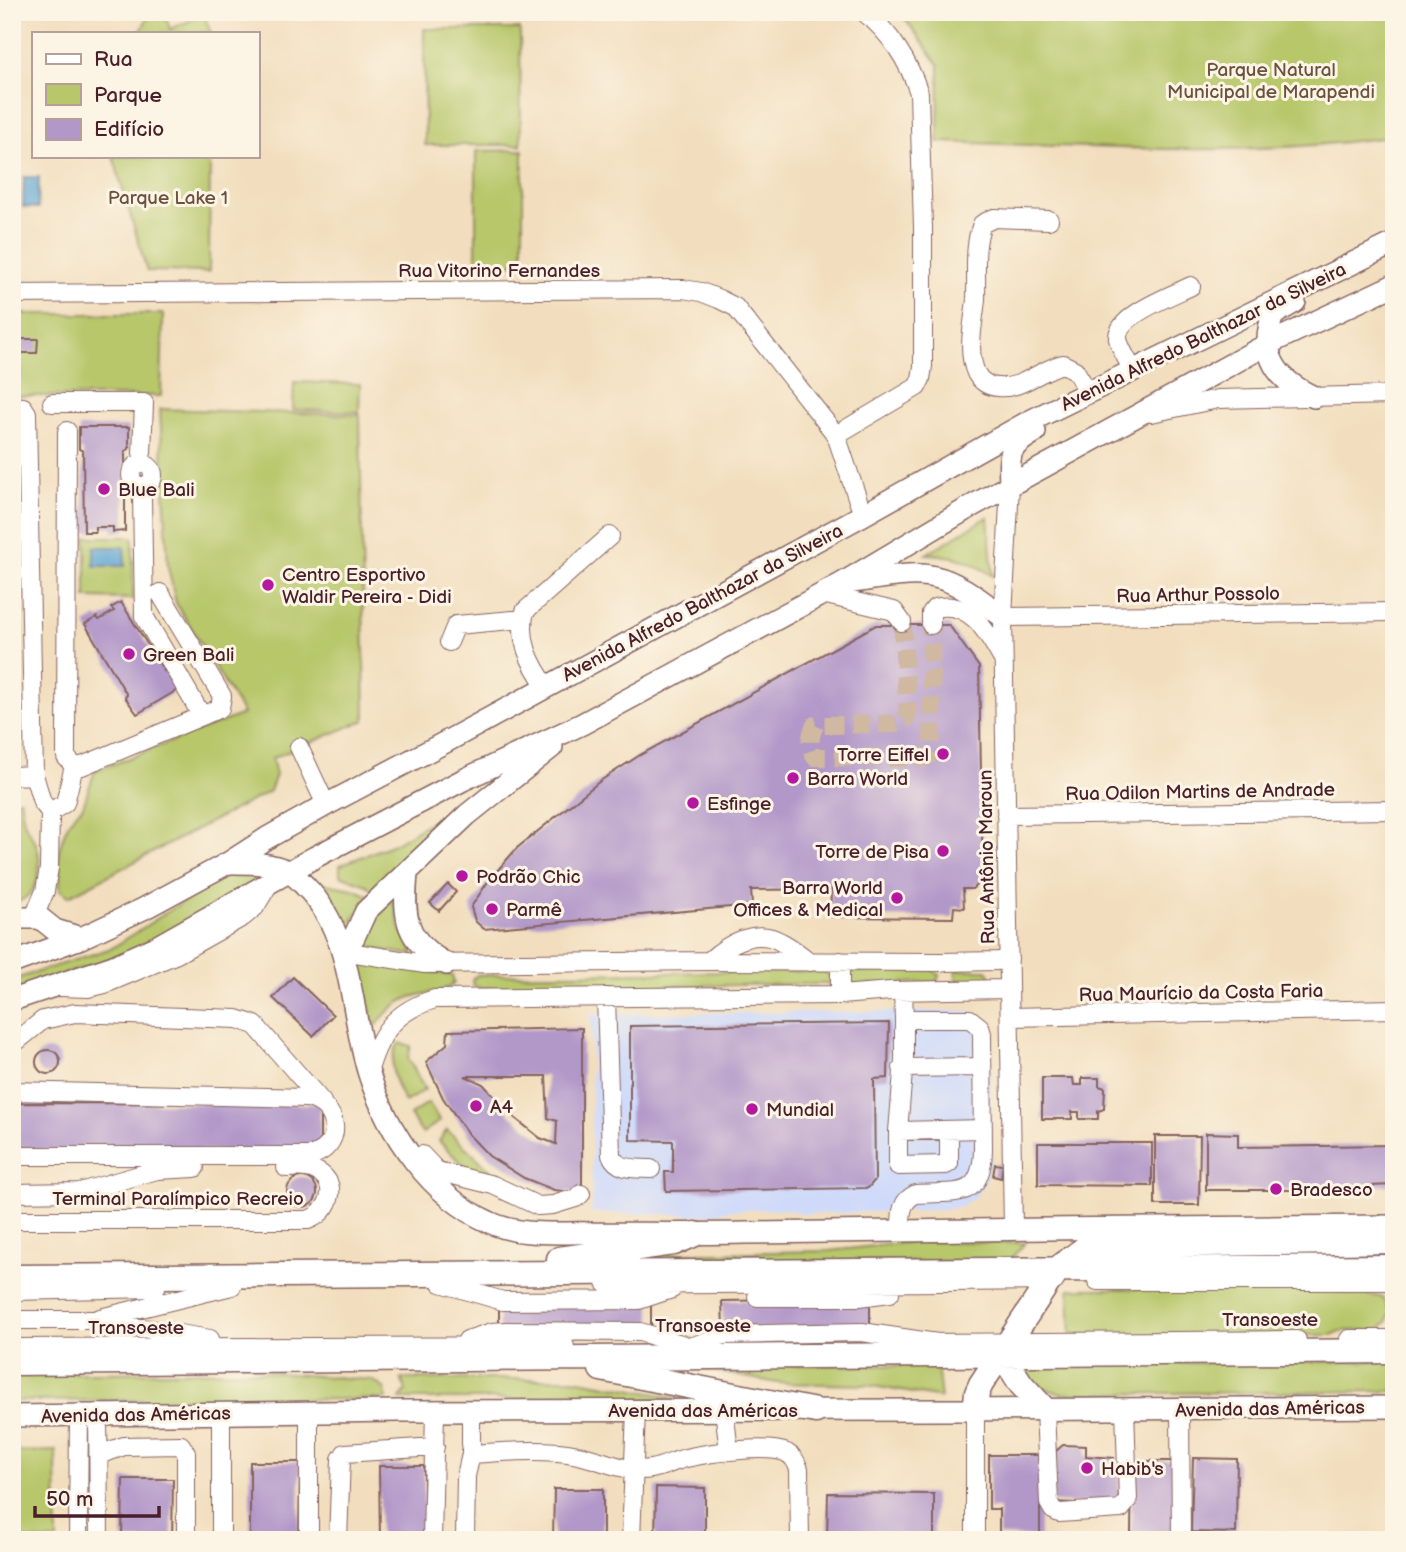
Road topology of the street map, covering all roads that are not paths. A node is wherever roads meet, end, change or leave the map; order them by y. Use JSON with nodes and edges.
{"nodes":[{"id":1,"x":864,"y":12,"type":"edge"},
{"id":2,"x":1049,"y":220,"type":"dead end"},
{"id":3,"x":1394,"y":244,"type":"edge"},
{"id":4,"x":1394,"y":285,"type":"edge"},
{"id":5,"x":1191,"y":286,"type":"dead end"},
{"id":6,"x":12,"y":294,"type":"edge"},
{"id":7,"x":1268,"y":344,"type":"junction"},
{"id":8,"x":1159,"y":356,"type":"junction"},
{"id":9,"x":1132,"y":369,"type":"junction"},
{"id":10,"x":1088,"y":392,"type":"junction"},
{"id":11,"x":1394,"y":395,"type":"edge"},
{"id":12,"x":1314,"y":397,"type":"junction"},
{"id":13,"x":52,"y":403,"type":"dead end"},
{"id":14,"x":12,"y":406,"type":"edge"},
{"id":15,"x":1131,"y":418,"type":"junction"},
{"id":16,"x":67,"y":431,"type":"dead end"},
{"id":17,"x":836,"y":435,"type":"junction"},
{"id":18,"x":1010,"y":485,"type":"junction"},
{"id":19,"x":863,"y":515,"type":"junction"},
{"id":20,"x":610,"y":536,"type":"dead end"},
{"id":21,"x":831,"y":589,"type":"junction"},
{"id":22,"x":160,"y":593,"type":"dead end"},
{"id":23,"x":1394,"y":612,"type":"edge"},
{"id":24,"x":1003,"y":617,"type":"junction"},
{"id":25,"x":523,"y":619,"type":"junction"},
{"id":26,"x":902,"y":622,"type":"dead end"},
{"id":27,"x":931,"y":625,"type":"dead end"},
{"id":28,"x":449,"y":642,"type":"dead end"},
{"id":29,"x":1004,"y":660,"type":"junction"},
{"id":30,"x":546,"y":686,"type":"junction"},
{"id":31,"x":202,"y":716,"type":"junction"},
{"id":32,"x":582,"y":724,"type":"junction"},
{"id":33,"x":299,"y":747,"type":"dead end"},
{"id":34,"x":74,"y":766,"type":"junction"},
{"id":35,"x":12,"y":776,"type":"edge"},
{"id":36,"x":35,"y":783,"type":"junction"},
{"id":37,"x":326,"y":805,"type":"junction"},
{"id":38,"x":1394,"y":810,"type":"edge"},
{"id":39,"x":50,"y":812,"type":"junction"},
{"id":40,"x":1006,"y":815,"type":"junction"},
{"id":41,"x":228,"y":863,"type":"junction"},
{"id":42,"x":289,"y":872,"type":"junction"},
{"id":43,"x":407,"y":873,"type":"junction"},
{"id":44,"x":34,"y":917,"type":"junction"},
{"id":45,"x":12,"y":918,"type":"edge"},
{"id":46,"x":81,"y":938,"type":"junction"},
{"id":47,"x":343,"y":951,"type":"junction"},
{"id":48,"x":1009,"y":959,"type":"junction"},
{"id":49,"x":840,"y":961,"type":"junction"},
{"id":50,"x":943,"y":962,"type":"junction"},
{"id":51,"x":12,"y":963,"type":"edge"},
{"id":52,"x":457,"y":964,"type":"junction"},
{"id":53,"x":1009,"y":989,"type":"junction"},
{"id":54,"x":938,"y":990,"type":"junction"},
{"id":55,"x":903,"y":991,"type":"junction"},
{"id":56,"x":840,"y":995,"type":"junction"},
{"id":57,"x":464,"y":997,"type":"junction"},
{"id":58,"x":606,"y":997,"type":"junction"},
{"id":59,"x":12,"y":1000,"type":"edge"},
{"id":60,"x":1394,"y":1009,"type":"edge"},
{"id":61,"x":1010,"y":1017,"type":"junction"},
{"id":62,"x":904,"y":1019,"type":"junction"},
{"id":63,"x":12,"y":1045,"type":"edge"},
{"id":64,"x":982,"y":1067,"type":"junction"},
{"id":65,"x":902,"y":1068,"type":"junction"},
{"id":66,"x":368,"y":1073,"type":"junction"},
{"id":67,"x":12,"y":1091,"type":"edge"},
{"id":68,"x":327,"y":1107,"type":"junction"},
{"id":69,"x":383,"y":1110,"type":"junction"},
{"id":70,"x":983,"y":1129,"type":"junction"},
{"id":71,"x":949,"y":1130,"type":"junction"},
{"id":72,"x":898,"y":1131,"type":"junction"},
{"id":73,"x":12,"y":1156,"type":"edge"},
{"id":74,"x":652,"y":1169,"type":"dead end"},
{"id":75,"x":12,"y":1193,"type":"edge"},
{"id":76,"x":581,"y":1195,"type":"dead end"},
{"id":77,"x":12,"y":1220,"type":"edge"},
{"id":78,"x":1394,"y":1226,"type":"edge"},
{"id":79,"x":1013,"y":1228,"type":"junction"},
{"id":80,"x":901,"y":1231,"type":"junction"},
{"id":81,"x":695,"y":1234,"type":"junction"},
{"id":82,"x":1394,"y":1241,"type":"edge"},
{"id":83,"x":1394,"y":1266,"type":"edge"},
{"id":84,"x":501,"y":1272,"type":"junction"},
{"id":85,"x":1053,"y":1275,"type":"junction"},
{"id":86,"x":12,"y":1277,"type":"edge"},
{"id":87,"x":1394,"y":1281,"type":"edge"},
{"id":88,"x":1334,"y":1282,"type":"junction"},
{"id":89,"x":232,"y":1286,"type":"junction"},
{"id":90,"x":1394,"y":1287,"type":"edge"},
{"id":91,"x":12,"y":1291,"type":"edge"},
{"id":92,"x":12,"y":1320,"type":"edge"},
{"id":93,"x":93,"y":1320,"type":"junction"},
{"id":94,"x":1394,"y":1336,"type":"edge"},
{"id":95,"x":259,"y":1347,"type":"junction"},
{"id":96,"x":12,"y":1348,"type":"edge"},
{"id":97,"x":1007,"y":1348,"type":"junction"},
{"id":98,"x":1394,"y":1351,"type":"edge"},
{"id":99,"x":549,"y":1359,"type":"junction"},
{"id":100,"x":12,"y":1363,"type":"edge"},
{"id":101,"x":1394,"y":1407,"type":"edge"},
{"id":102,"x":1125,"y":1409,"type":"junction"},
{"id":103,"x":1180,"y":1409,"type":"junction"},
{"id":104,"x":636,"y":1410,"type":"junction"},
{"id":105,"x":724,"y":1410,"type":"junction"},
{"id":106,"x":975,"y":1410,"type":"junction"},
{"id":107,"x":1045,"y":1410,"type":"junction"},
{"id":108,"x":435,"y":1411,"type":"junction"},
{"id":109,"x":471,"y":1411,"type":"junction"},
{"id":110,"x":816,"y":1411,"type":"junction"},
{"id":111,"x":221,"y":1412,"type":"junction"},
{"id":112,"x":309,"y":1412,"type":"junction"},
{"id":113,"x":88,"y":1413,"type":"junction"},
{"id":114,"x":12,"y":1416,"type":"edge"},
{"id":115,"x":435,"y":1447,"type":"junction"},
{"id":116,"x":729,"y":1451,"type":"junction"},
{"id":117,"x":471,"y":1454,"type":"junction"},
{"id":118,"x":99,"y":1455,"type":"junction"},
{"id":119,"x":635,"y":1470,"type":"junction"},
{"id":120,"x":78,"y":1540,"type":"edge"},
{"id":121,"x":99,"y":1540,"type":"edge"},
{"id":122,"x":186,"y":1540,"type":"edge"},
{"id":123,"x":221,"y":1540,"type":"edge"},
{"id":124,"x":309,"y":1540,"type":"edge"},
{"id":125,"x":338,"y":1540,"type":"edge"},
{"id":126,"x":432,"y":1540,"type":"edge"},
{"id":127,"x":465,"y":1540,"type":"edge"},
{"id":128,"x":631,"y":1540,"type":"edge"},
{"id":129,"x":800,"y":1540,"type":"edge"},
{"id":130,"x":975,"y":1540,"type":"edge"},
{"id":131,"x":1181,"y":1540,"type":"edge"}],
"edges":[{"from":1,"to":17,"type":"street"},
{"from":2,"to":10,"type":"street"},
{"from":3,"to":7,"type":"main road"},
{"from":3,"to":8,"type":"main road","name":"Avenida Alfredo Balthazar da Silveira"},
{"from":4,"to":7,"type":"main road","name":"Avenida Alfredo Balthazar da Silveira"},
{"from":5,"to":9,"type":"street"},
{"from":6,"to":17,"type":"street","name":"Rua Vitorino Fernandes"},
{"from":7,"to":12,"type":"main road"},
{"from":7,"to":15,"type":"main road","name":"Avenida Alfredo Balthazar da Silveira"},
{"from":8,"to":9,"type":"main road","name":"Avenida Alfredo Balthazar da Silveira"},
{"from":8,"to":18,"type":"main road"},
{"from":9,"to":10,"type":"main road","name":"Avenida Alfredo Balthazar da Silveira"},
{"from":10,"to":19,"type":"main road","name":"Avenida Alfredo Balthazar da Silveira"},
{"from":11,"to":12,"type":"street"},
{"from":12,"to":15,"type":"street"},
{"from":13,"to":31,"type":"street"},
{"from":14,"to":36,"type":"street"},
{"from":15,"to":18,"type":"main road","name":"Avenida Alfredo Balthazar da Silveira"},
{"from":16,"to":34,"type":"street"},
{"from":17,"to":19,"type":"street","name":"Rua Vitorino Fernandes"},
{"from":18,"to":21,"type":"main road","name":"Avenida Alfredo Balthazar da Silveira"},
{"from":18,"to":24,"type":"street","name":"Rua Antônio Maroun"},
{"from":19,"to":30,"type":"main road","name":"Avenida Alfredo Balthazar da Silveira"},
{"from":20,"to":25,"type":"street"},
{"from":21,"to":24,"type":"main road"},
{"from":21,"to":26,"type":"street"},
{"from":21,"to":32,"type":"main road","name":"Avenida Alfredo Balthazar da Silveira"},
{"from":22,"to":31,"type":"street"},
{"from":23,"to":24,"type":"street","name":"Rua Arthur Possolo"},
{"from":24,"to":29,"type":"street","name":"Rua Antônio Maroun"},
{"from":25,"to":28,"type":"street"},
{"from":25,"to":30,"type":"street"},
{"from":27,"to":29,"type":"street"},
{"from":29,"to":40,"type":"street","name":"Rua Antônio Maroun"},
{"from":30,"to":37,"type":"main road","name":"Avenida Alfredo Balthazar da Silveira"},
{"from":31,"to":34,"type":"street"},
{"from":32,"to":42,"type":"main road","name":"Avenida Alfredo Balthazar da Silveira"},
{"from":32,"to":43,"type":"main road"},
{"from":33,"to":37,"type":"street"},
{"from":34,"to":39,"type":"street"},
{"from":35,"to":36,"type":"street"},
{"from":36,"to":39,"type":"street"},
{"from":37,"to":41,"type":"main road","name":"Avenida Alfredo Balthazar da Silveira"},
{"from":38,"to":40,"type":"street","name":"Rua Odilon Martins de Andrade"},
{"from":39,"to":44,"type":"street"},
{"from":40,"to":48,"type":"street","name":"Rua Antônio Maroun"},
{"from":41,"to":42,"type":"main road"},
{"from":41,"to":46,"type":"main road","name":"Avenida Alfredo Balthazar da Silveira"},
{"from":42,"to":47,"type":"main road"},
{"from":42,"to":59,"type":"main road","name":"Avenida Alfredo Balthazar da Silveira"},
{"from":43,"to":47,"type":"main road"},
{"from":43,"to":52,"type":"main road"},
{"from":44,"to":45,"type":"main road"},
{"from":44,"to":46,"type":"main road"},
{"from":46,"to":51,"type":"main road","name":"Avenida Alfredo Balthazar da Silveira"},
{"from":47,"to":52,"type":"street"},
{"from":47,"to":66,"type":"main road"},
{"from":48,"to":50,"type":"street"},
{"from":48,"to":53,"type":"street","name":"Rua Antônio Maroun"},
{"from":49,"to":50,"type":"street"},
{"from":49,"to":52,"type":"street"},
{"from":49,"to":56,"type":"street"},
{"from":50,"to":54,"type":"street"},
{"from":52,"to":57,"type":"street"},
{"from":53,"to":54,"type":"street"},
{"from":53,"to":61,"type":"street","name":"Rua Antônio Maroun"},
{"from":54,"to":55,"type":"street"},
{"from":55,"to":56,"type":"street"},
{"from":55,"to":62,"type":"street"},
{"from":56,"to":58,"type":"street"},
{"from":57,"to":58,"type":"street"},
{"from":57,"to":66,"type":"street"},
{"from":58,"to":74,"type":"street"},
{"from":60,"to":61,"type":"street","name":"Rua Maurício da Costa Faria"},
{"from":61,"to":79,"type":"street","name":"Rua Antônio Maroun"},
{"from":62,"to":64,"type":"street"},
{"from":62,"to":65,"type":"street"},
{"from":63,"to":68,"type":"street"},
{"from":64,"to":65,"type":"street"},
{"from":64,"to":70,"type":"street"},
{"from":65,"to":72,"type":"street"},
{"from":66,"to":69,"type":"main road"},
{"from":67,"to":68,"type":"street"},
{"from":68,"to":73,"type":"street"},
{"from":69,"to":76,"type":"street"},
{"from":69,"to":81,"type":"main road"},
{"from":70,"to":71,"type":"street"},
{"from":70,"to":80,"type":"street"},
{"from":71,"to":72,"type":"street"},
{"from":71,"to":72,"type":"street"},
{"from":75,"to":77,"type":"street","name":"Terminal Paralímpico Recreio"},
{"from":78,"to":79,"type":"main road"},
{"from":79,"to":80,"type":"main road"},
{"from":80,"to":81,"type":"main road"},
{"from":81,"to":84,"type":"highway"},
{"from":82,"to":85,"type":"highway"},
{"from":83,"to":85,"type":"highway"},
{"from":84,"to":85,"type":"highway"},
{"from":84,"to":86,"type":"highway"},
{"from":85,"to":88,"type":"street","name":"Transoeste"},
{"from":85,"to":89,"type":"street","name":"Transoeste"},
{"from":85,"to":97,"type":"highway"},
{"from":87,"to":88,"type":"street","name":"Transoeste"},
{"from":88,"to":90,"type":"street"},
{"from":89,"to":91,"type":"street","name":"Transoeste"},
{"from":89,"to":93,"type":"street"},
{"from":92,"to":93,"type":"street"},
{"from":93,"to":95,"type":"street"},
{"from":94,"to":97,"type":"street","name":"Transoeste"},
{"from":95,"to":96,"type":"street","name":"Transoeste"},
{"from":95,"to":97,"type":"street","name":"Transoeste"},
{"from":97,"to":98,"type":"highway"},
{"from":97,"to":99,"type":"highway"},
{"from":97,"to":106,"type":"highway"},
{"from":97,"to":107,"type":"highway"},
{"from":99,"to":100,"type":"highway"},
{"from":99,"to":110,"type":"highway"},
{"from":101,"to":103,"type":"main road","name":"Avenida das Américas"},
{"from":102,"to":103,"type":"main road","name":"Avenida das Américas"},
{"from":102,"to":107,"type":"main road","name":"Avenida das Américas"},
{"from":102,"to":107,"type":"street"},
{"from":103,"to":131,"type":"street"},
{"from":104,"to":105,"type":"main road","name":"Avenida das Américas"},
{"from":104,"to":109,"type":"main road","name":"Avenida das Américas"},
{"from":104,"to":119,"type":"street"},
{"from":105,"to":110,"type":"main road","name":"Avenida das Américas"},
{"from":105,"to":116,"type":"street"},
{"from":106,"to":107,"type":"main road","name":"Avenida das Américas"},
{"from":106,"to":110,"type":"main road","name":"Avenida das Américas"},
{"from":106,"to":130,"type":"street"},
{"from":108,"to":109,"type":"main road","name":"Avenida das Américas"},
{"from":108,"to":112,"type":"main road","name":"Avenida das Américas"},
{"from":108,"to":115,"type":"street"},
{"from":109,"to":117,"type":"street"},
{"from":111,"to":112,"type":"main road","name":"Avenida das Américas"},
{"from":111,"to":113,"type":"main road","name":"Avenida das Américas"},
{"from":111,"to":123,"type":"street"},
{"from":112,"to":124,"type":"street"},
{"from":113,"to":114,"type":"main road","name":"Avenida das Américas"},
{"from":113,"to":118,"type":"street"},
{"from":113,"to":120,"type":"street"},
{"from":115,"to":125,"type":"street"},
{"from":115,"to":126,"type":"street"},
{"from":116,"to":119,"type":"street"},
{"from":116,"to":129,"type":"street"},
{"from":117,"to":119,"type":"street"},
{"from":117,"to":127,"type":"street"},
{"from":118,"to":121,"type":"street"},
{"from":118,"to":122,"type":"street"},
{"from":119,"to":128,"type":"street"}]}
